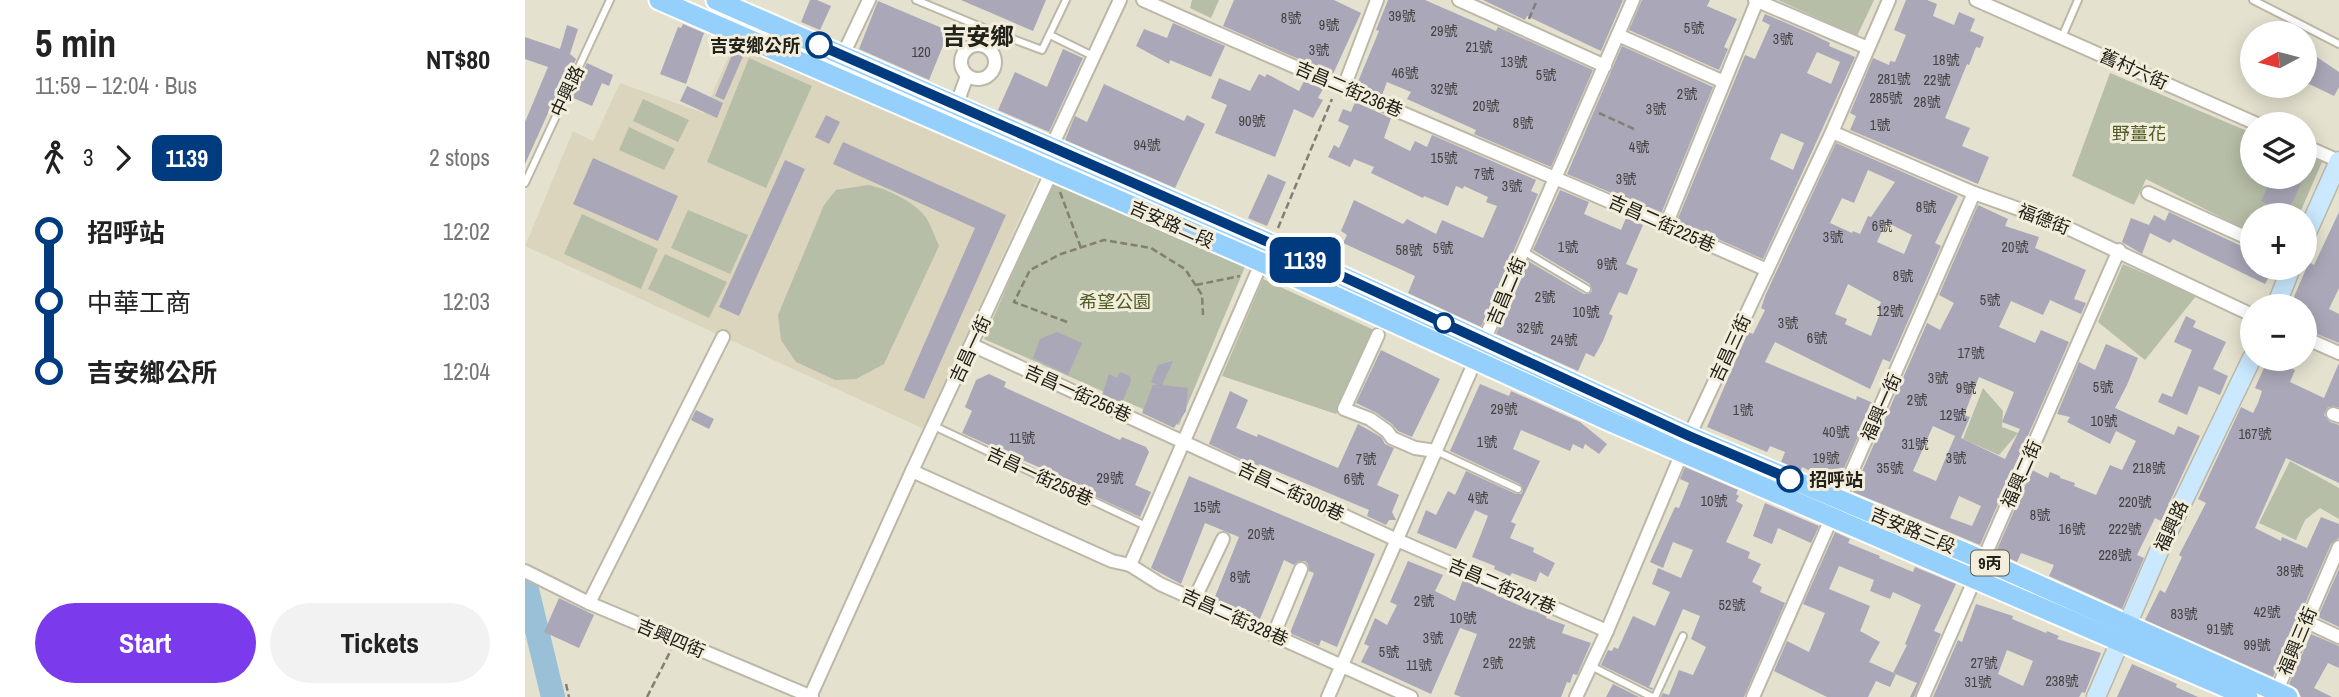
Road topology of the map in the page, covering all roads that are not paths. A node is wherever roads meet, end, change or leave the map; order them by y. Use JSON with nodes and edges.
{"nodes":[{"id":1,"x":610,"y":0,"type":"edge"},
{"id":2,"x":659,"y":0,"type":"edge"},
{"id":3,"x":716,"y":0,"type":"edge"},
{"id":4,"x":869,"y":0,"type":"edge"},
{"id":5,"x":916,"y":0,"type":"edge"},
{"id":6,"x":1066,"y":0,"type":"edge"},
{"id":7,"x":1120,"y":0,"type":"edge"},
{"id":8,"x":1143,"y":0,"type":"edge"},
{"id":9,"x":1377,"y":0,"type":"edge"},
{"id":10,"x":1459,"y":0,"type":"edge"},
{"id":11,"x":1633,"y":0,"type":"edge"},
{"id":12,"x":1889,"y":0,"type":"edge"},
{"id":13,"x":1976,"y":0,"type":"edge"},
{"id":14,"x":2078,"y":0,"type":"edge"},
{"id":15,"x":2253,"y":0,"type":"edge"},
{"id":16,"x":1756,"y":1,"type":"edge"},
{"id":17,"x":986,"y":29,"type":"junction"},
{"id":18,"x":1618,"y":35,"type":"junction"},
{"id":19,"x":1050,"y":36,"type":"junction"},
{"id":20,"x":2062,"y":37,"type":"junction"},
{"id":21,"x":2339,"y":44,"type":"edge"},
{"id":22,"x":981,"y":45,"type":"junction"},
{"id":23,"x":1868,"y":48,"type":"junction"},
{"id":24,"x":842,"y":56,"type":"junction"},
{"id":25,"x":1094,"y":57,"type":"junction"},
{"id":26,"x":1605,"y":66,"type":"junction"},
{"id":27,"x":833,"y":76,"type":"junction"},
{"id":28,"x":967,"y":76,"type":"junction"},
{"id":29,"x":1724,"y":82,"type":"junction"},
{"id":30,"x":1340,"y":88,"type":"junction"},
{"id":31,"x":957,"y":107,"type":"junction"},
{"id":32,"x":2240,"y":116,"type":"edge"},
{"id":33,"x":949,"y":125,"type":"junction"},
{"id":34,"x":1832,"y":132,"type":"junction"},
{"id":35,"x":1051,"y":148,"type":"junction"},
{"id":36,"x":2317,"y":151,"type":"edge"},
{"id":37,"x":2339,"y":161,"type":"edge"},
{"id":38,"x":1052,"y":172,"type":"junction"},
{"id":39,"x":1556,"y":177,"type":"junction"},
{"id":40,"x":525,"y":183,"type":"edge"},
{"id":41,"x":1974,"y":193,"type":"junction"},
{"id":42,"x":2148,"y":193,"type":"dead end"},
{"id":43,"x":2317,"y":210,"type":"edge"},
{"id":44,"x":1665,"y":225,"type":"junction"},
{"id":45,"x":2240,"y":235,"type":"edge"},
{"id":46,"x":1271,"y":244,"type":"junction"},
{"id":47,"x":2119,"y":250,"type":"junction"},
{"id":48,"x":1523,"y":251,"type":"junction"},
{"id":49,"x":1258,"y":268,"type":"junction"},
{"id":50,"x":1767,"y":270,"type":"junction"},
{"id":51,"x":1587,"y":289,"type":"dead end"},
{"id":52,"x":2240,"y":309,"type":"edge"},
{"id":53,"x":1378,"y":335,"type":"dead end"},
{"id":54,"x":723,"y":337,"type":"dead end"},
{"id":55,"x":1485,"y":341,"type":"junction"},
{"id":56,"x":2317,"y":343,"type":"edge"},
{"id":57,"x":972,"y":345,"type":"junction"},
{"id":58,"x":2339,"y":353,"type":"edge"},
{"id":59,"x":1475,"y":362,"type":"junction"},
{"id":60,"x":2246,"y":371,"type":"edge"},
{"id":61,"x":934,"y":426,"type":"junction"},
{"id":62,"x":1185,"y":441,"type":"junction"},
{"id":63,"x":1685,"y":444,"type":"junction"},
{"id":64,"x":1436,"y":451,"type":"junction"},
{"id":65,"x":912,"y":471,"type":"junction"},
{"id":66,"x":1518,"y":489,"type":"dead end"},
{"id":67,"x":1836,"y":509,"type":"junction"},
{"id":68,"x":1146,"y":526,"type":"junction"},
{"id":69,"x":1223,"y":538,"type":"dead end"},
{"id":70,"x":1397,"y":541,"type":"junction"},
{"id":71,"x":2338,"y":552,"type":"edge"},
{"id":72,"x":1130,"y":565,"type":"junction"},
{"id":73,"x":1301,"y":569,"type":"dead end"},
{"id":74,"x":1979,"y":569,"type":"junction"},
{"id":75,"x":529,"y":572,"type":"edge"},
{"id":76,"x":1194,"y":600,"type":"junction"},
{"id":77,"x":589,"y":603,"type":"junction"},
{"id":78,"x":2305,"y":621,"type":"junction"},
{"id":79,"x":1607,"y":631,"type":"junction"},
{"id":80,"x":2123,"y":634,"type":"junction"},
{"id":81,"x":1274,"y":635,"type":"junction"},
{"id":82,"x":1683,"y":636,"type":"dead end"},
{"id":83,"x":2339,"y":637,"type":"edge"},
{"id":84,"x":1342,"y":665,"type":"junction"},
{"id":85,"x":1591,"y":666,"type":"junction"},
{"id":86,"x":2279,"y":695,"type":"edge"},
{"id":87,"x":811,"y":697,"type":"edge"},
{"id":88,"x":1328,"y":697,"type":"edge"},
{"id":89,"x":1411,"y":697,"type":"edge"},
{"id":90,"x":1576,"y":697,"type":"edge"},
{"id":91,"x":1654,"y":697,"type":"edge"},
{"id":92,"x":1753,"y":697,"type":"edge"},
{"id":93,"x":1923,"y":697,"type":"edge"},
{"id":94,"x":2096,"y":697,"type":"edge"},
{"id":95,"x":2248,"y":697,"type":"edge"}],
"edges":[{"from":1,"to":40,"type":"lane","name":"中興路"},
{"from":2,"to":27,"type":"main road","name":"吉安路二段","number":"9丙"},
{"from":3,"to":24,"type":"main road","name":"吉安路二段","number":"9丙"},
{"from":4,"to":24,"type":"street"},
{"from":5,"to":17,"type":"lane"},
{"from":6,"to":19,"type":"lane"},
{"from":7,"to":25,"type":"street","name":"吉昌一街"},
{"from":8,"to":30,"type":"street","name":"吉昌二街236巷"},
{"from":9,"to":30,"type":"street"},
{"from":10,"to":26,"type":"street"},
{"from":11,"to":18,"type":"street","name":"吉昌二街"},
{"from":12,"to":23,"type":"street","name":"吉昌三街"},
{"from":13,"to":20,"type":"street","name":"舊村六街"},
{"from":14,"to":20,"type":"lane"},
{"from":15,"to":21,"type":"lane"},
{"from":16,"to":23,"type":"street"},
{"from":16,"to":29,"type":"street"},
{"from":17,"to":19,"type":"lane"},
{"from":17,"to":22,"type":"lane"},
{"from":18,"to":26,"type":"street","name":"吉昌二街"},
{"from":18,"to":29,"type":"street"},
{"from":19,"to":25,"type":"lane"},
{"from":20,"to":32,"type":"street","name":"舊村六街"},
{"from":22,"to":28,"type":"street"},
{"from":22,"to":28,"type":"street"},
{"from":23,"to":34,"type":"street","name":"吉昌三街"},
{"from":24,"to":27,"type":"street"},
{"from":24,"to":31,"type":"main road","name":"吉安路二段","number":"9丙"},
{"from":25,"to":35,"type":"street","name":"吉昌一街"},
{"from":26,"to":39,"type":"street","name":"吉昌二街"},
{"from":27,"to":33,"type":"main road","name":"吉安路二段","number":"9丙"},
{"from":28,"to":31,"type":"street"},
{"from":29,"to":44,"type":"street"},
{"from":30,"to":39,"type":"street","name":"吉昌二街236巷"},
{"from":31,"to":33,"type":"street"},
{"from":31,"to":35,"type":"main road","name":"吉安路二段","number":"9丙"},
{"from":33,"to":38,"type":"main road","name":"吉安路二段","number":"9丙"},
{"from":34,"to":41,"type":"street","name":"福德街"},
{"from":34,"to":50,"type":"street","name":"吉昌三街"},
{"from":35,"to":38,"type":"street","name":"吉昌一街"},
{"from":35,"to":46,"type":"main road","name":"吉安路二段","number":"9丙"},
{"from":36,"to":37,"type":"street"},
{"from":37,"to":43,"type":"street"},
{"from":38,"to":49,"type":"main road","name":"吉安路二段","number":"9丙"},
{"from":38,"to":57,"type":"street","name":"吉昌一街"},
{"from":39,"to":44,"type":"street","name":"吉昌二街225巷"},
{"from":39,"to":48,"type":"street","name":"吉昌二街"},
{"from":41,"to":47,"type":"street","name":"福德街"},
{"from":41,"to":67,"type":"street","name":"福興一街"},
{"from":42,"to":45,"type":"street"},
{"from":44,"to":50,"type":"street","name":"吉昌二街225巷"},
{"from":46,"to":49,"type":"street"},
{"from":46,"to":55,"type":"main road","name":"吉安路二段","number":"9丙"},
{"from":47,"to":52,"type":"street","name":"福德街"},
{"from":47,"to":74,"type":"street","name":"福興二街"},
{"from":48,"to":51,"type":"lane"},
{"from":48,"to":55,"type":"street","name":"吉昌二街"},
{"from":49,"to":59,"type":"main road","name":"吉安路二段","number":"9丙"},
{"from":49,"to":62,"type":"street"},
{"from":50,"to":63,"type":"street","name":"吉昌三街"},
{"from":53,"to":64,"type":"street"},
{"from":54,"to":77,"type":"street"},
{"from":55,"to":59,"type":"street","name":"吉昌二街"},
{"from":55,"to":63,"type":"main road","name":"吉安路二段","number":"9丙"},
{"from":56,"to":58,"type":"street"},
{"from":57,"to":61,"type":"street","name":"吉昌一街"},
{"from":57,"to":62,"type":"street","name":"吉昌一街256巷"},
{"from":59,"to":63,"type":"main road","name":"吉安路二段","number":"9丙"},
{"from":59,"to":64,"type":"street","name":"吉昌二街"},
{"from":60,"to":80,"type":"street","name":"福興路"},
{"from":61,"to":65,"type":"street","name":"吉昌一街"},
{"from":61,"to":68,"type":"lane","name":"吉昌一街258巷"},
{"from":62,"to":68,"type":"street"},
{"from":62,"to":70,"type":"street","name":"吉昌二街300巷"},
{"from":63,"to":67,"type":"main road","name":"吉安路三段","number":"9丙"},
{"from":63,"to":79,"type":"street","name":"吉昌三街"},
{"from":64,"to":66,"type":"lane"},
{"from":64,"to":70,"type":"street","name":"吉昌二街"},
{"from":65,"to":72,"type":"street","name":"吉昌二街328巷"},
{"from":65,"to":87,"type":"street","name":"吉昌一街"},
{"from":67,"to":74,"type":"main road","name":"吉安路三段","number":"9丙"},
{"from":67,"to":92,"type":"street","name":"福興一街"},
{"from":68,"to":72,"type":"street"},
{"from":69,"to":76,"type":"street"},
{"from":70,"to":79,"type":"street","name":"吉昌二街247巷"},
{"from":70,"to":84,"type":"street","name":"吉昌二街"},
{"from":71,"to":78,"type":"street","name":"福興三街"},
{"from":72,"to":76,"type":"street","name":"吉昌二街328巷"},
{"from":73,"to":81,"type":"street"},
{"from":74,"to":80,"type":"main road","name":"吉安路三段","number":"9丙"},
{"from":74,"to":93,"type":"street","name":"福興二街"},
{"from":75,"to":77,"type":"street","name":"吉興四街"},
{"from":76,"to":81,"type":"street","name":"吉昌二街328巷"},
{"from":77,"to":87,"type":"street","name":"吉興四街"},
{"from":78,"to":83,"type":"street"},
{"from":78,"to":86,"type":"street","name":"福興三街"},
{"from":79,"to":85,"type":"street","name":"吉昌三街"},
{"from":80,"to":86,"type":"main road","name":"吉安路三段","number":"9丙"},
{"from":80,"to":94,"type":"street","name":"福興路"},
{"from":80,"to":95,"type":"main road","name":"吉安路三段","number":"9丙"},
{"from":81,"to":84,"type":"street","name":"吉昌二街328巷"},
{"from":82,"to":91,"type":"lane"},
{"from":84,"to":88,"type":"street","name":"吉昌二街"},
{"from":84,"to":89,"type":"street","name":"吉昌二街328巷"},
{"from":85,"to":90,"type":"street","name":"吉昌三街"},
{"from":85,"to":91,"type":"lane"}]}
